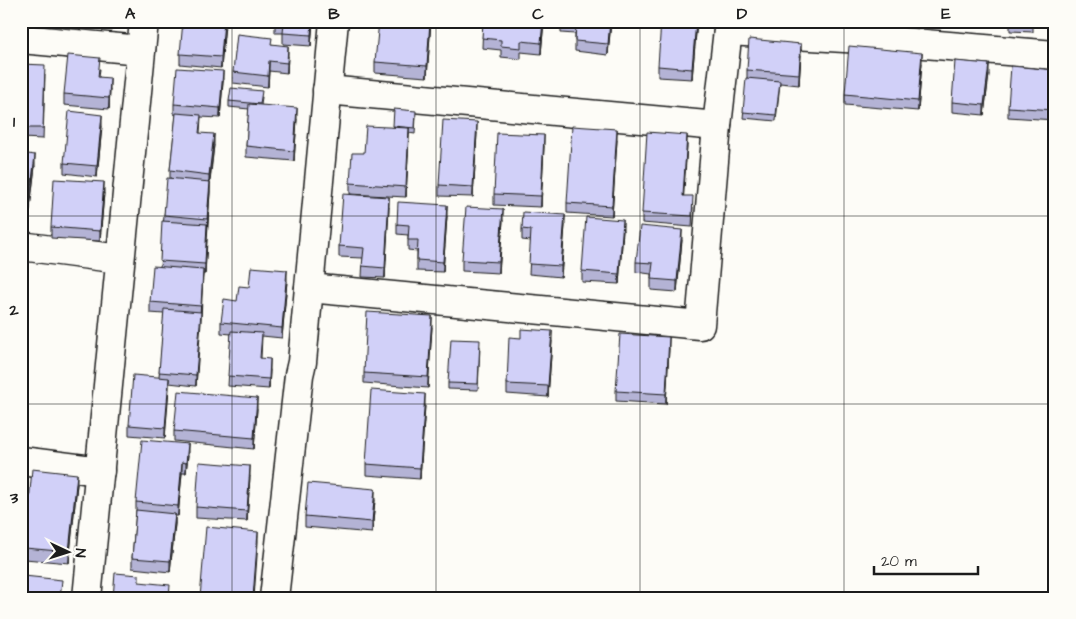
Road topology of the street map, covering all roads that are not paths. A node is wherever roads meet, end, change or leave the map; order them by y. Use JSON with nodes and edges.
{"nodes":[{"id":1,"x":144,"y":21,"type":"edge"},
{"id":2,"x":334,"y":21,"type":"edge"},
{"id":3,"x":729,"y":26,"type":"edge"},
{"id":4,"x":21,"y":39,"type":"edge"},
{"id":5,"x":141,"y":50,"type":"junction"},
{"id":6,"x":1055,"y":55,"type":"edge"},
{"id":7,"x":327,"y":90,"type":"junction"},
{"id":8,"x":717,"y":126,"type":"junction"},
{"id":9,"x":21,"y":246,"type":"edge"},
{"id":10,"x":120,"y":259,"type":"junction"},
{"id":11,"x":309,"y":288,"type":"junction"},
{"id":12,"x":21,"y":461,"type":"edge"},
{"id":13,"x":100,"y":471,"type":"junction"},
{"id":14,"x":87,"y":598,"type":"edge"},
{"id":15,"x":274,"y":598,"type":"edge"}],
"edges":[{"from":1,"to":5,"type":"street"},
{"from":2,"to":7,"type":"street"},
{"from":3,"to":6,"type":"street"},
{"from":3,"to":8,"type":"street"},
{"from":4,"to":5,"type":"street"},
{"from":5,"to":10,"type":"street"},
{"from":7,"to":8,"type":"street"},
{"from":7,"to":11,"type":"street"},
{"from":8,"to":11,"type":"street"},
{"from":9,"to":10,"type":"street"},
{"from":10,"to":13,"type":"street"},
{"from":11,"to":15,"type":"street"},
{"from":12,"to":13,"type":"street"},
{"from":13,"to":14,"type":"street"}]}
